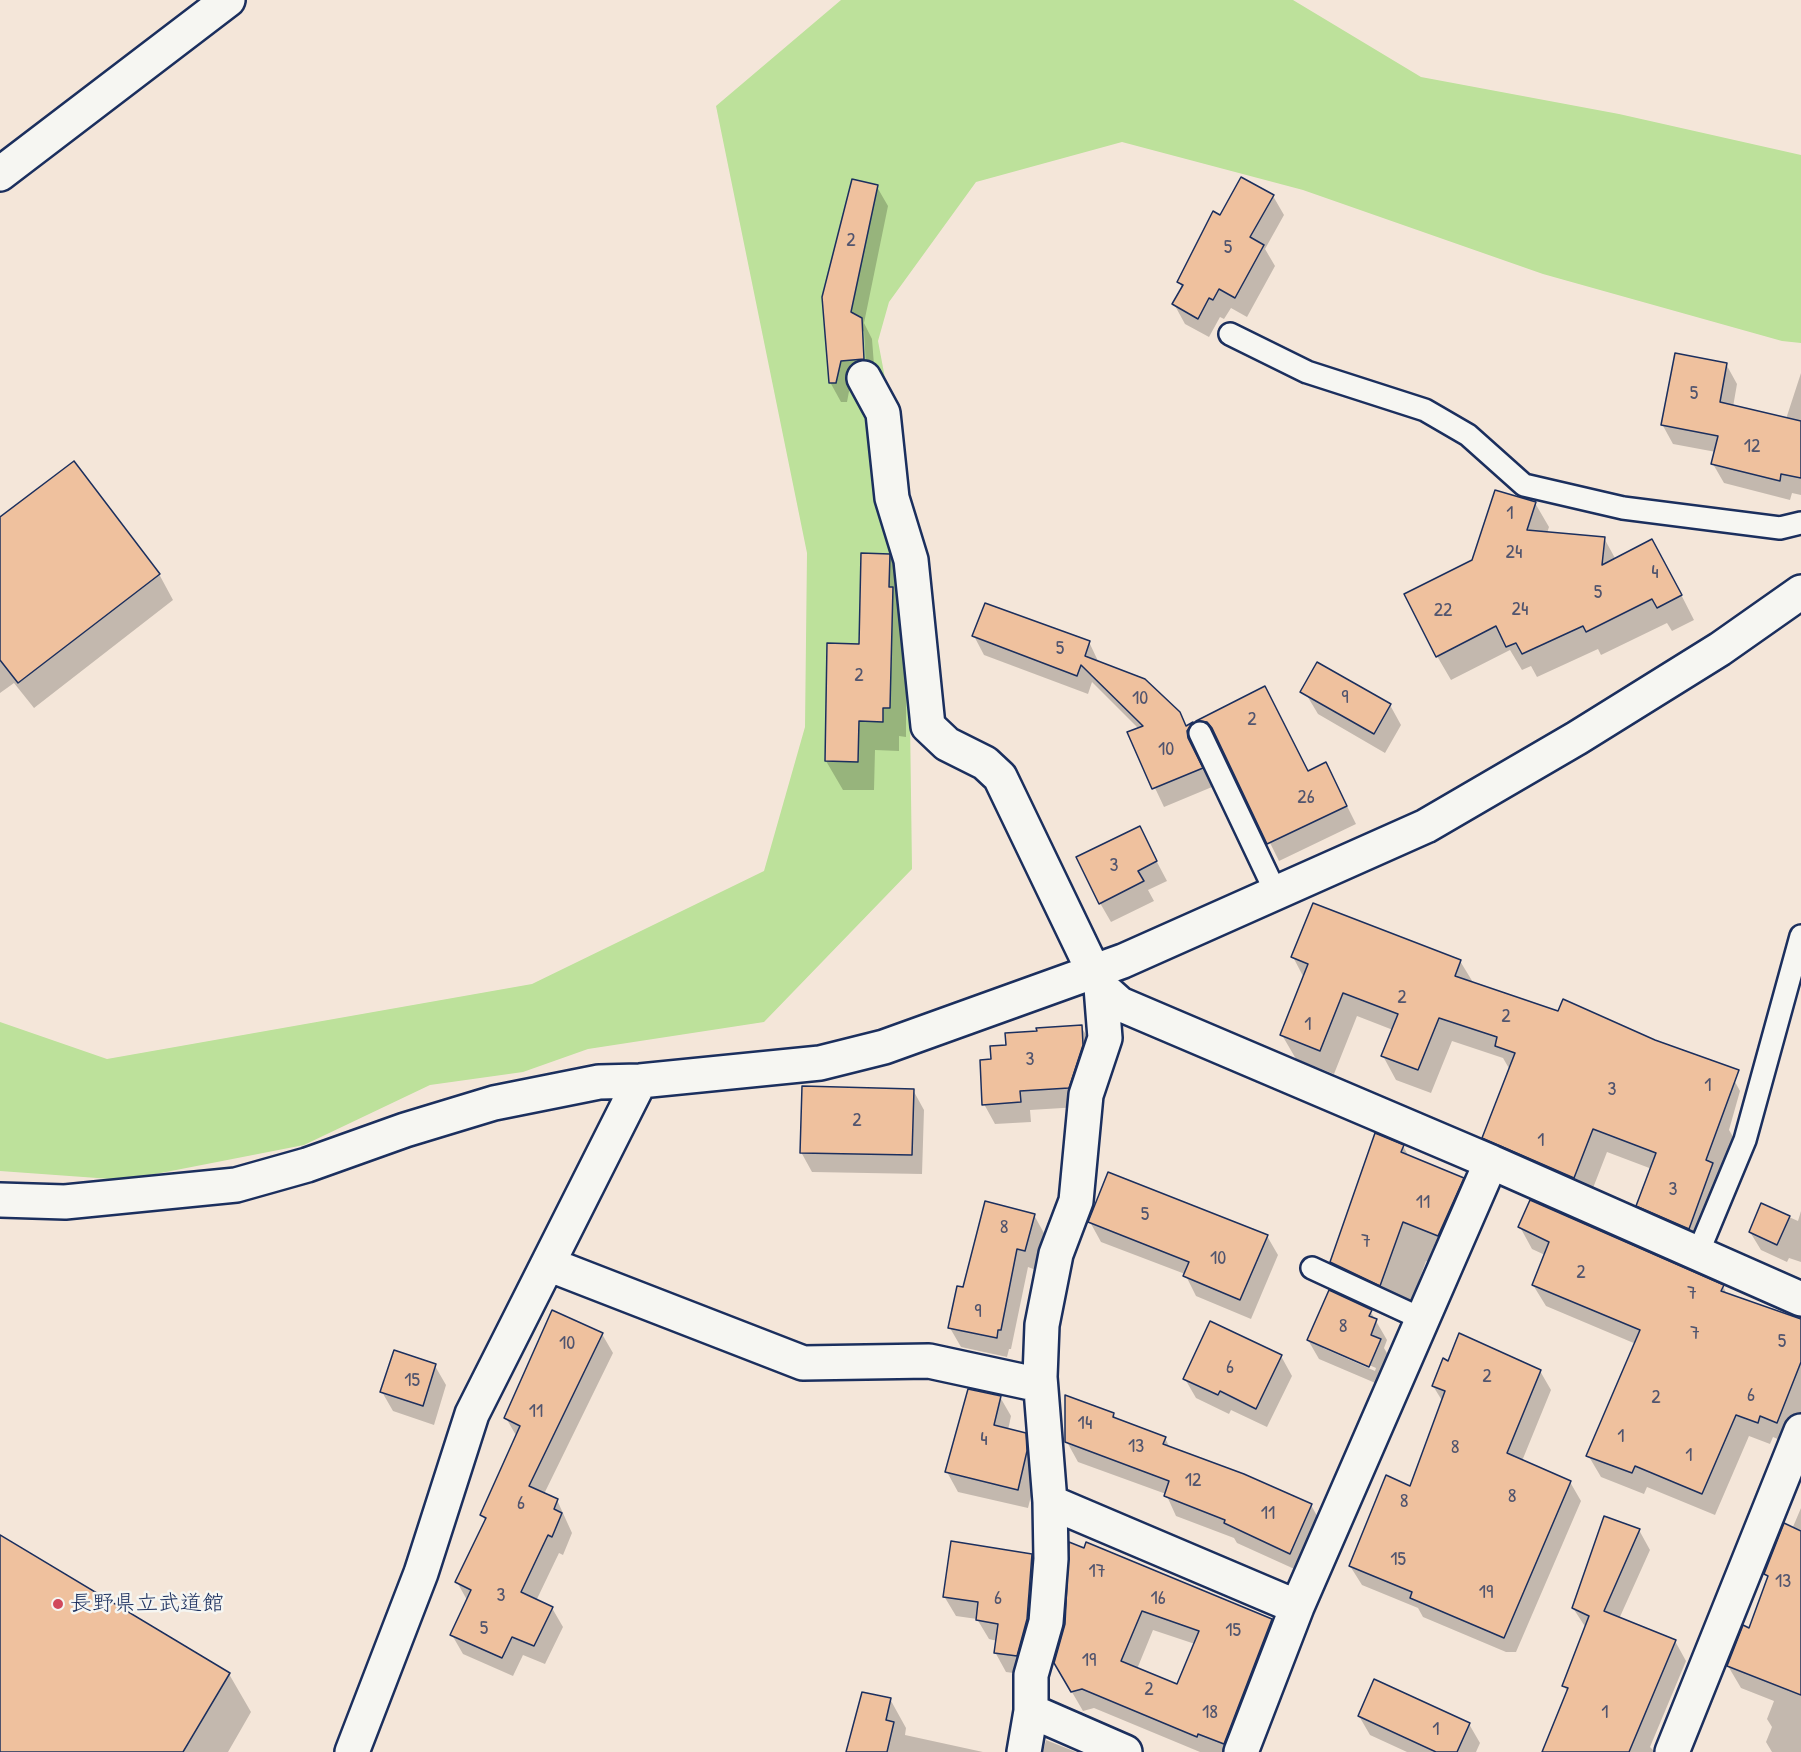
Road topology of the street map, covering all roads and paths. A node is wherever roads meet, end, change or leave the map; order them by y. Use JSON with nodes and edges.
{"nodes":[{"id":1,"x":228,"y":0,"type":"edge"},
{"id":2,"x":0,"y":174,"type":"edge"},
{"id":3,"x":1230,"y":334,"type":"dead end"},
{"id":4,"x":864,"y":378,"type":"dead end"},
{"id":5,"x":1801,"y":524,"type":"edge"},
{"id":6,"x":1801,"y":592,"type":"edge"},
{"id":7,"x":1200,"y":733,"type":"dead end"},
{"id":8,"x":1276,"y":893,"type":"junction"},
{"id":9,"x":1801,"y":936,"type":"edge"},
{"id":10,"x":1097,"y":979,"type":"junction"},
{"id":11,"x":640,"y":1081,"type":"junction"},
{"id":12,"x":1491,"y":1162,"type":"junction"},
{"id":13,"x":0,"y":1200,"type":"edge"},
{"id":14,"x":1698,"y":1253,"type":"junction"},
{"id":15,"x":548,"y":1264,"type":"junction"},
{"id":16,"x":1312,"y":1268,"type":"dead end"},
{"id":17,"x":1801,"y":1299,"type":"edge"},
{"id":18,"x":1422,"y":1319,"type":"junction"},
{"id":19,"x":1041,"y":1384,"type":"junction"},
{"id":20,"x":1801,"y":1431,"type":"edge"},
{"id":21,"x":1050,"y":1502,"type":"junction"},
{"id":22,"x":1297,"y":1607,"type":"junction"},
{"id":23,"x":1031,"y":1711,"type":"junction"},
{"id":24,"x":352,"y":1752,"type":"edge"},
{"id":25,"x":1024,"y":1752,"type":"edge"},
{"id":26,"x":1125,"y":1752,"type":"edge"},
{"id":27,"x":1241,"y":1752,"type":"edge"},
{"id":28,"x":1672,"y":1752,"type":"edge"}],
"edges":[{"from":1,"to":2,"type":"street"},
{"from":3,"to":5,"type":"lane"},
{"from":4,"to":10,"type":"street"},
{"from":6,"to":8,"type":"street"},
{"from":7,"to":8,"type":"lane"},
{"from":8,"to":10,"type":"street"},
{"from":9,"to":14,"type":"lane"},
{"from":10,"to":11,"type":"street"},
{"from":10,"to":12,"type":"street"},
{"from":10,"to":19,"type":"street"},
{"from":11,"to":13,"type":"street"},
{"from":11,"to":15,"type":"street"},
{"from":12,"to":14,"type":"street"},
{"from":12,"to":18,"type":"street"},
{"from":14,"to":17,"type":"street"},
{"from":15,"to":19,"type":"street"},
{"from":15,"to":24,"type":"street"},
{"from":16,"to":18,"type":"lane"},
{"from":18,"to":22,"type":"street"},
{"from":19,"to":21,"type":"street"},
{"from":20,"to":28,"type":"street"},
{"from":21,"to":22,"type":"street"},
{"from":21,"to":23,"type":"street"},
{"from":22,"to":27,"type":"street"},
{"from":23,"to":25,"type":"street"},
{"from":23,"to":26,"type":"street"}]}
